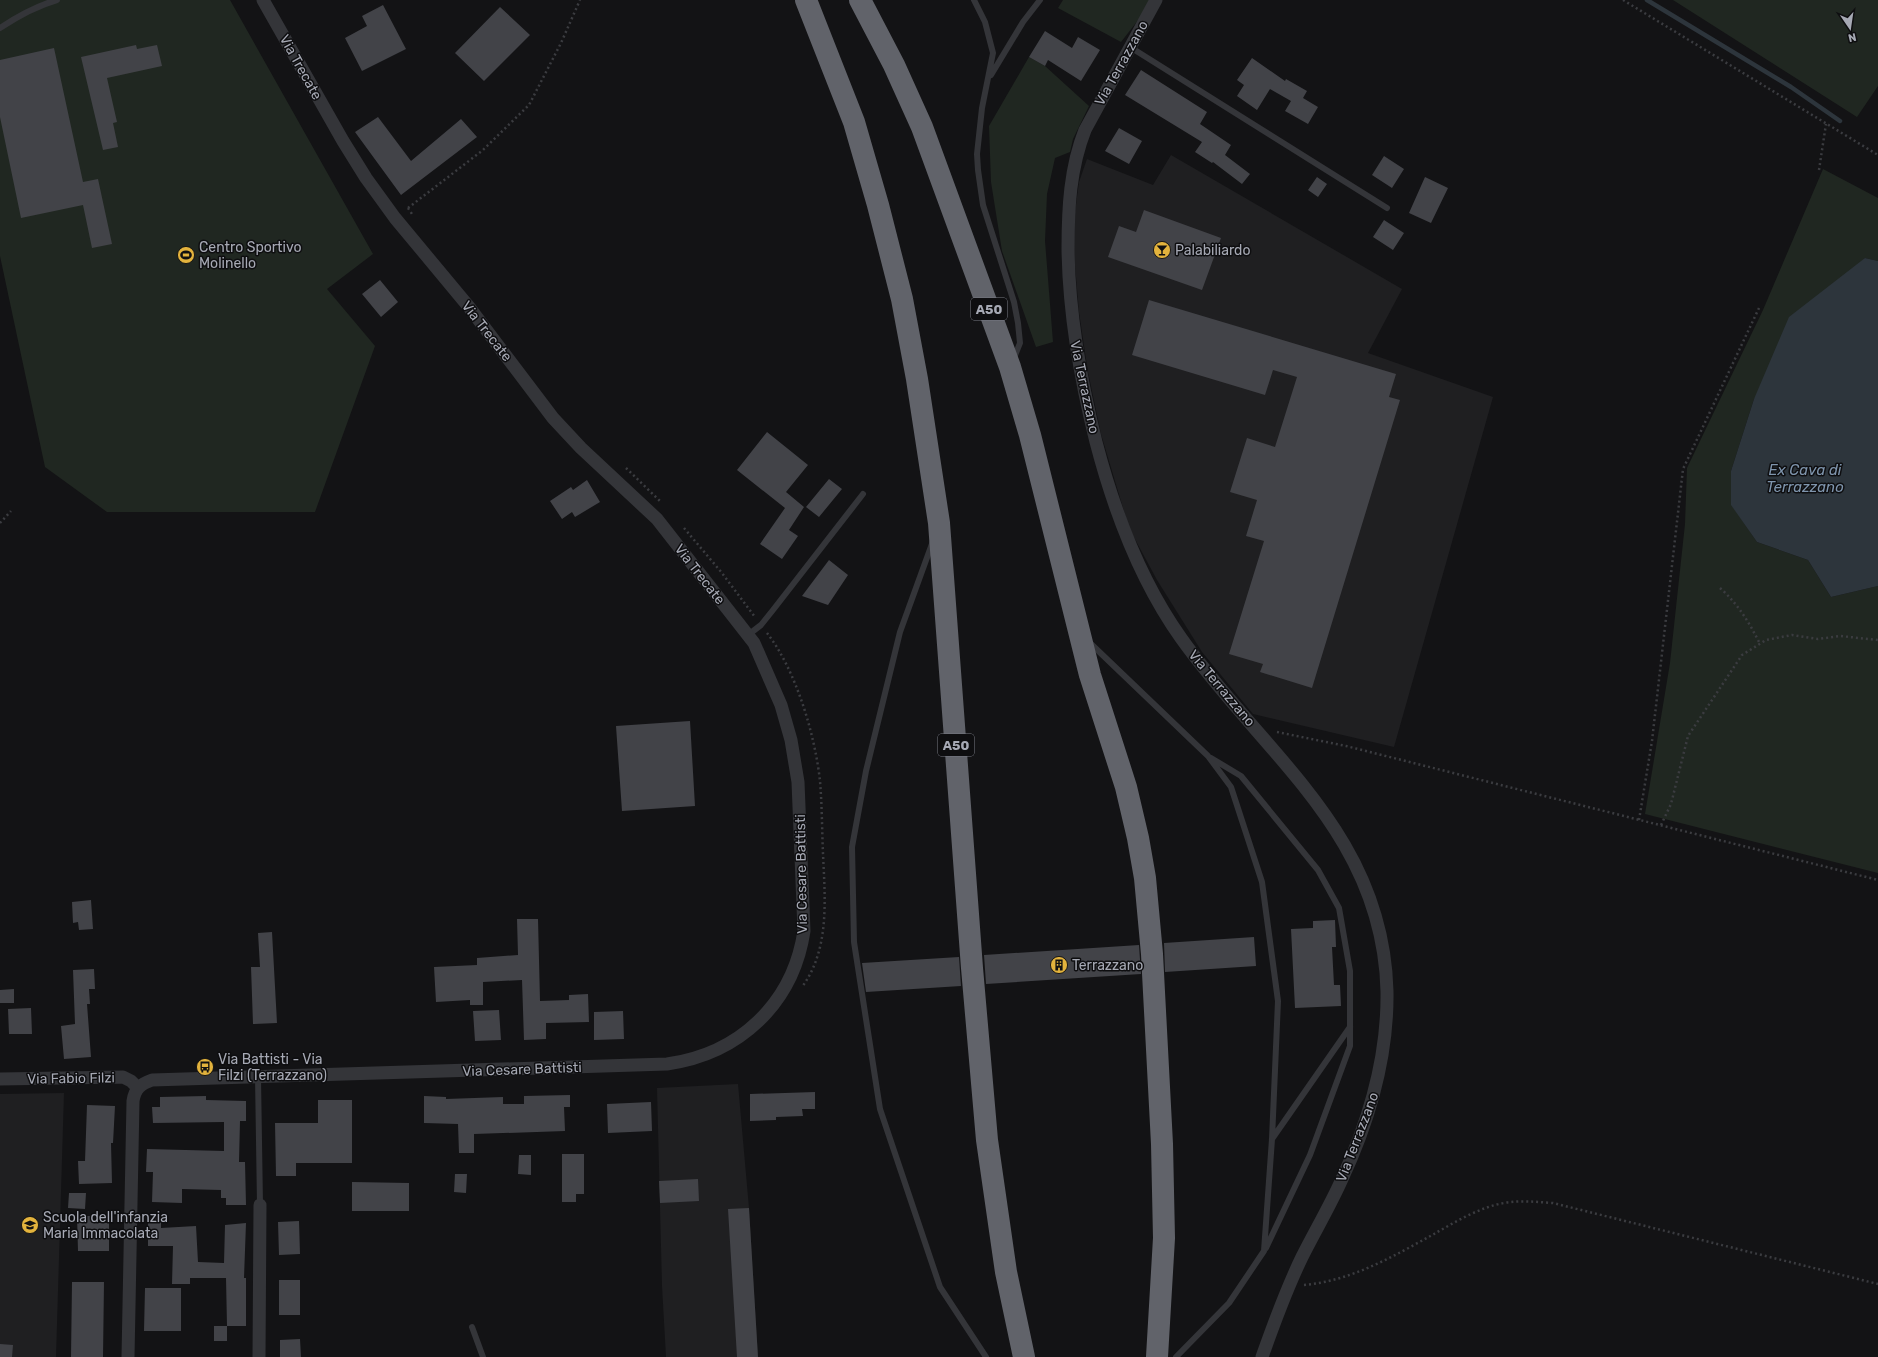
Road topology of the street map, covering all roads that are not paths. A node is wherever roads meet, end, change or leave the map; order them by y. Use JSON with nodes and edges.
{"nodes":[{"id":1,"x":57,"y":0,"type":"edge"},
{"id":2,"x":263,"y":0,"type":"edge"},
{"id":3,"x":806,"y":0,"type":"edge"},
{"id":4,"x":860,"y":0,"type":"edge"},
{"id":5,"x":974,"y":0,"type":"edge"},
{"id":6,"x":1040,"y":0,"type":"edge"},
{"id":7,"x":1156,"y":0,"type":"edge"},
{"id":8,"x":0,"y":28,"type":"edge"},
{"id":9,"x":1130,"y":47,"type":"junction"},
{"id":10,"x":989,"y":78,"type":"junction"},
{"id":11,"x":1387,"y":208,"type":"dead end"},
{"id":12,"x":1010,"y":367,"type":"junction"},
{"id":13,"x":863,"y":494,"type":"dead end"},
{"id":14,"x":939,"y":523,"type":"junction"},
{"id":15,"x":1079,"y":632,"type":"junction"},
{"id":16,"x":748,"y":635,"type":"junction"},
{"id":17,"x":1208,"y":756,"type":"junction"},
{"id":18,"x":1350,"y":1026,"type":"junction"},
{"id":19,"x":258,"y":1077,"type":"junction"},
{"id":20,"x":0,"y":1079,"type":"edge"},
{"id":21,"x":137,"y":1087,"type":"junction"},
{"id":22,"x":1272,"y":1139,"type":"junction"},
{"id":23,"x":260,"y":1205,"type":"joint"},
{"id":24,"x":1264,"y":1252,"type":"junction"},
{"id":25,"x":472,"y":1327,"type":"dead end"},
{"id":26,"x":128,"y":1357,"type":"edge"},
{"id":27,"x":259,"y":1357,"type":"edge"},
{"id":28,"x":483,"y":1357,"type":"edge"},
{"id":29,"x":986,"y":1357,"type":"edge"},
{"id":30,"x":1024,"y":1357,"type":"edge"},
{"id":31,"x":1157,"y":1357,"type":"edge"},
{"id":32,"x":1176,"y":1357,"type":"edge"},
{"id":33,"x":1262,"y":1357,"type":"edge"}],
"edges":[{"from":1,"to":8,"type":"lane"},
{"from":2,"to":16,"type":"street","name":"Via Trecate"},
{"from":3,"to":14,"type":"highway","number":"A50"},
{"from":4,"to":12,"type":"highway","number":"A50"},
{"from":5,"to":10,"type":"lane"},
{"from":6,"to":10,"type":"lane"},
{"from":7,"to":9,"type":"street","name":"Via Terrazzano"},
{"from":9,"to":11,"type":"lane"},
{"from":9,"to":33,"type":"street","name":"Via Terrazzano"},
{"from":10,"to":12,"type":"lane"},
{"from":12,"to":15,"type":"highway","number":"A50"},
{"from":13,"to":16,"type":"lane"},
{"from":14,"to":29,"type":"lane"},
{"from":14,"to":30,"type":"highway","number":"A50"},
{"from":15,"to":17,"type":"lane"},
{"from":15,"to":31,"type":"highway","number":"A50"},
{"from":16,"to":19,"type":"street","name":"Via Cesare Battisti"},
{"from":17,"to":18,"type":"lane"},
{"from":17,"to":22,"type":"lane"},
{"from":18,"to":22,"type":"lane"},
{"from":18,"to":24,"type":"lane"},
{"from":19,"to":21,"type":"street","name":"Via Cesare Battisti"},
{"from":19,"to":23,"type":"lane"},
{"from":20,"to":21,"type":"street","name":"Via Fabio Filzi"},
{"from":21,"to":26,"type":"street"},
{"from":22,"to":24,"type":"lane"},
{"from":23,"to":27,"type":"street"},
{"from":24,"to":32,"type":"lane"},
{"from":25,"to":28,"type":"lane"}]}
